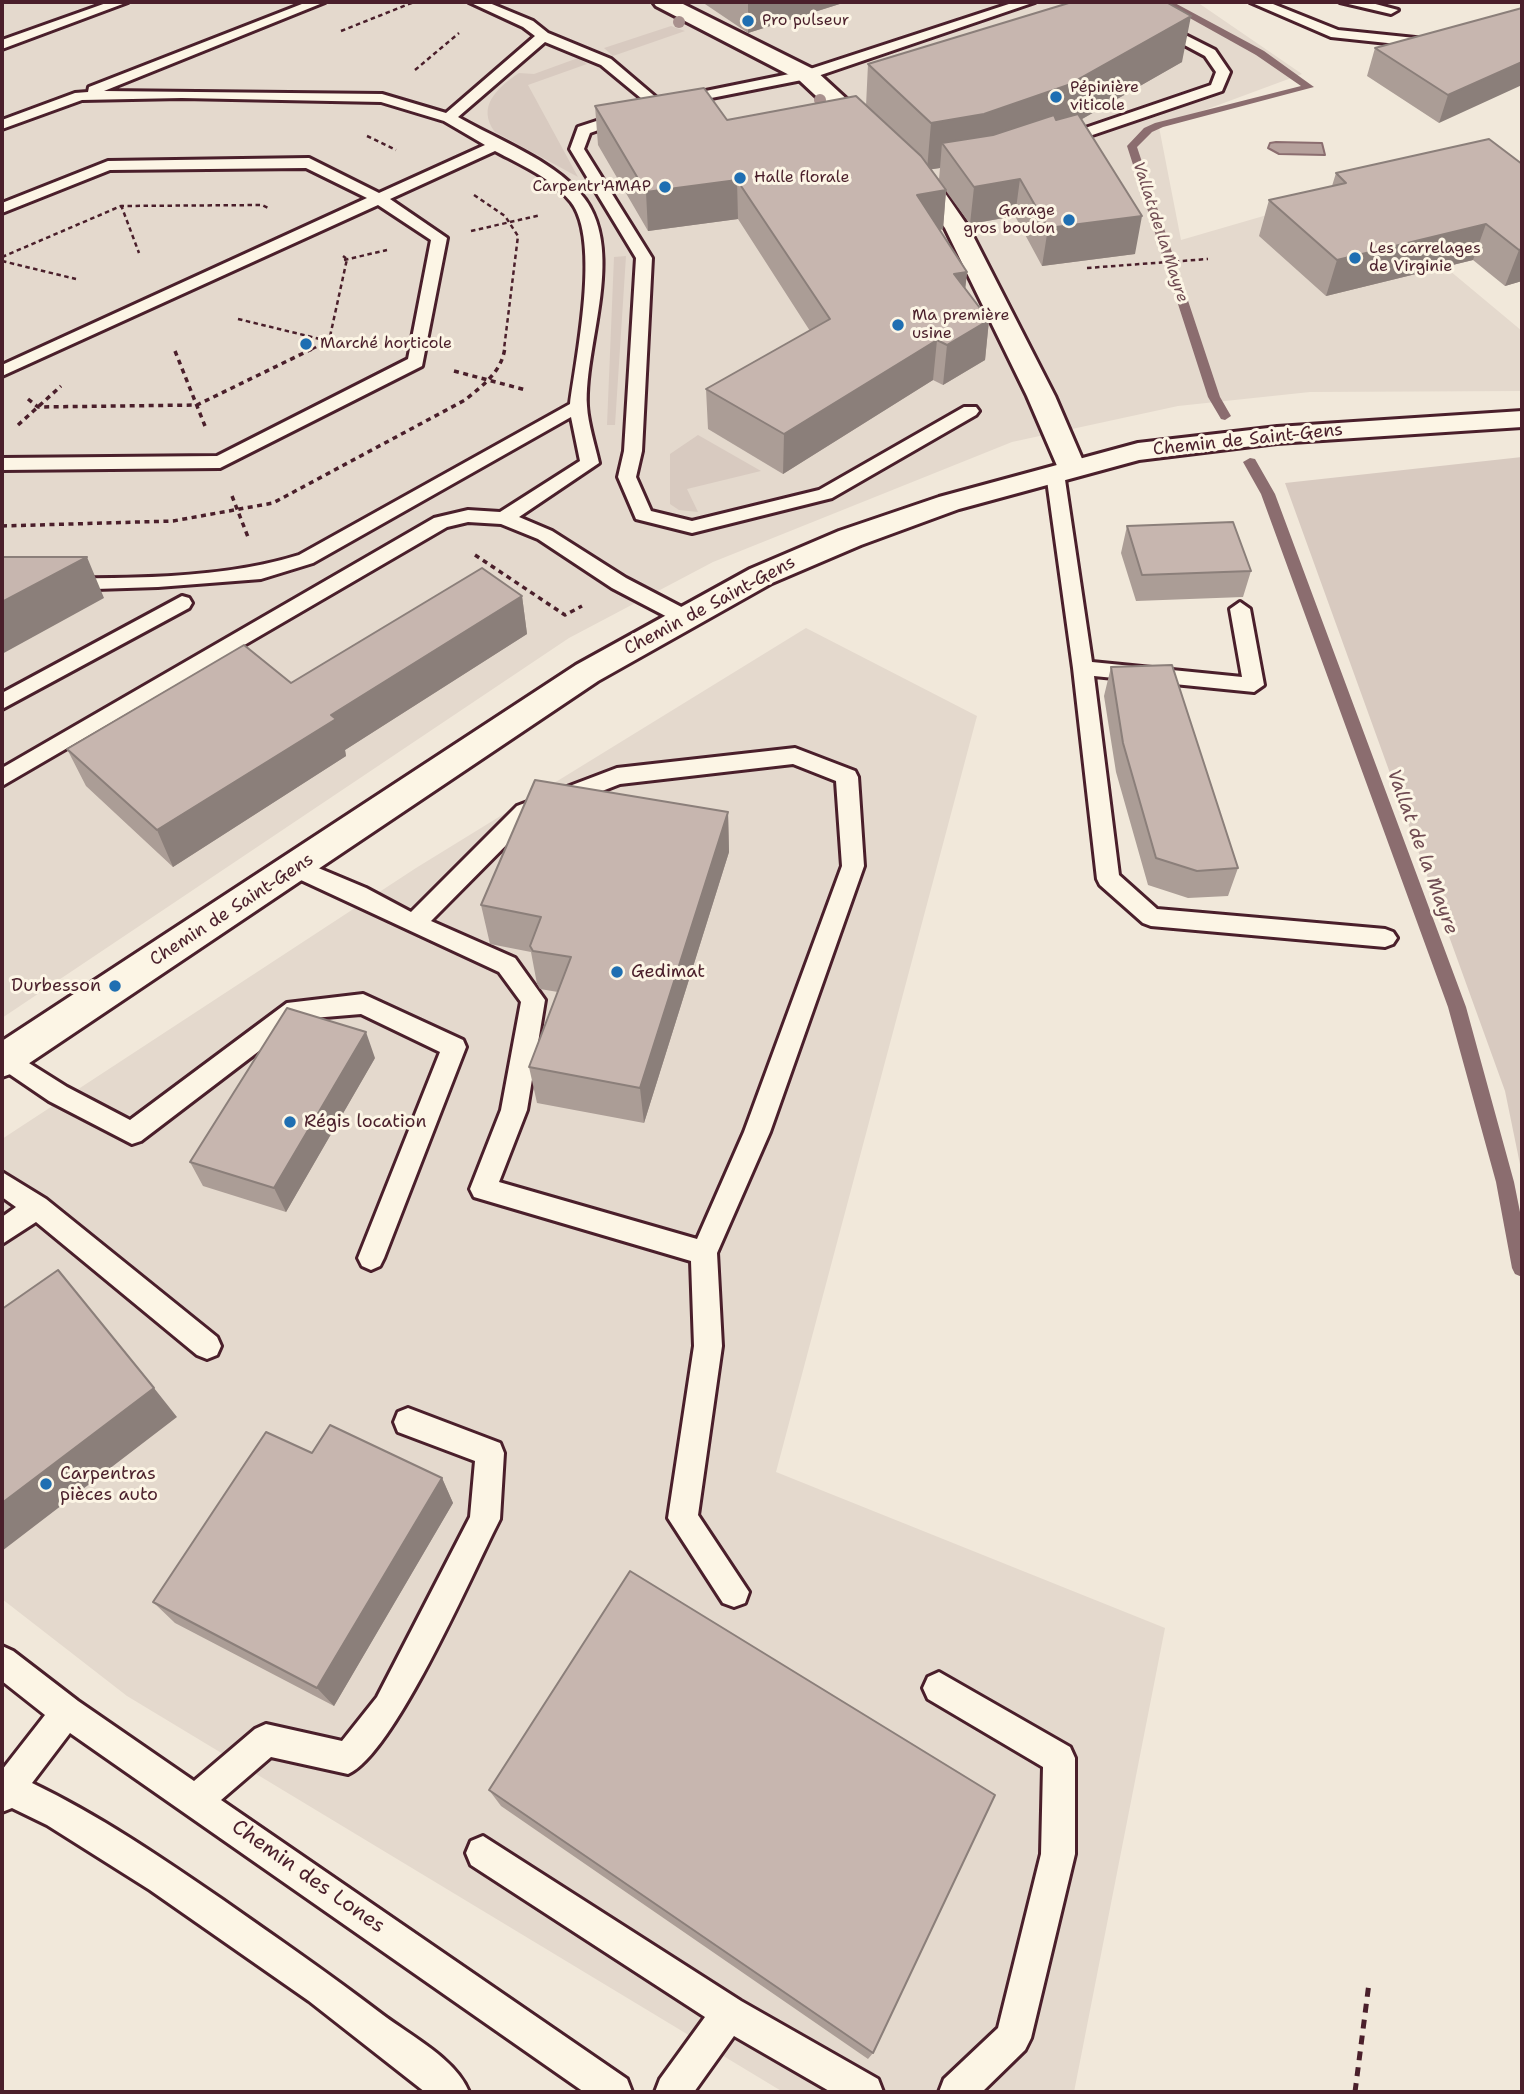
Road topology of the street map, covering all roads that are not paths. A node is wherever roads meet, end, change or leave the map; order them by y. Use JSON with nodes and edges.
{"nodes":[{"id":1,"x":121,"y":2,"type":"edge"},
{"id":2,"x":318,"y":2,"type":"edge"},
{"id":3,"x":476,"y":2,"type":"edge"},
{"id":4,"x":663,"y":2,"type":"edge"},
{"id":5,"x":1028,"y":2,"type":"edge"},
{"id":6,"x":1110,"y":2,"type":"edge"},
{"id":7,"x":1257,"y":2,"type":"edge"},
{"id":8,"x":1347,"y":2,"type":"edge"},
{"id":9,"x":1391,"y":10,"type":"dead end"},
{"id":10,"x":542,"y":36,"type":"junction"},
{"id":11,"x":1425,"y":43,"type":"edge"},
{"id":12,"x":2,"y":45,"type":"edge"},
{"id":13,"x":807,"y":75,"type":"junction"},
{"id":14,"x":80,"y":96,"type":"junction"},
{"id":15,"x":658,"y":105,"type":"junction"},
{"id":16,"x":450,"y":118,"type":"junction"},
{"id":17,"x":2,"y":125,"type":"edge"},
{"id":18,"x":496,"y":145,"type":"junction"},
{"id":19,"x":1048,"y":145,"type":"edge"},
{"id":20,"x":378,"y":198,"type":"junction"},
{"id":21,"x":2,"y":208,"type":"edge"},
{"id":22,"x":2,"y":372,"type":"edge"},
{"id":23,"x":578,"y":406,"type":"junction"},
{"id":24,"x":970,"y":411,"type":"dead end"},
{"id":25,"x":1522,"y":419,"type":"edge"},
{"id":26,"x":2,"y":464,"type":"edge"},
{"id":27,"x":1063,"y":470,"type":"junction"},
{"id":28,"x":504,"y":518,"type":"junction"},
{"id":29,"x":2,"y":586,"type":"edge"},
{"id":30,"x":182,"y":603,"type":"dead end"},
{"id":31,"x":1240,"y":609,"type":"dead end"},
{"id":32,"x":684,"y":617,"type":"junction"},
{"id":33,"x":1083,"y":668,"type":"junction"},
{"id":34,"x":2,"y":702,"type":"edge"},
{"id":35,"x":2,"y":778,"type":"edge"},
{"id":36,"x":296,"y":868,"type":"junction"},
{"id":37,"x":414,"y":924,"type":"junction"},
{"id":38,"x":1385,"y":938,"type":"dead end"},
{"id":39,"x":4,"y":1059,"type":"edge"},
{"id":40,"x":2,"y":1183,"type":"edge"},
{"id":41,"x":37,"y":1207,"type":"junction"},
{"id":42,"x":2,"y":1232,"type":"edge"},
{"id":43,"x":704,"y":1253,"type":"junction"},
{"id":44,"x":372,"y":1258,"type":"dead end"},
{"id":45,"x":207,"y":1346,"type":"dead end"},
{"id":46,"x":408,"y":1422,"type":"dead end"},
{"id":47,"x":734,"y":1592,"type":"dead end"},
{"id":48,"x":2,"y":1662,"type":"edge"},
{"id":49,"x":939,"y":1688,"type":"dead end"},
{"id":50,"x":67,"y":1712,"type":"junction"},
{"id":51,"x":4,"y":1790,"type":"edge"},
{"id":52,"x":197,"y":1800,"type":"junction"},
{"id":53,"x":483,"y":1853,"type":"dead end"},
{"id":54,"x":729,"y":2012,"type":"junction"},
{"id":55,"x":451,"y":2092,"type":"edge"},
{"id":56,"x":614,"y":2092,"type":"edge"},
{"id":57,"x":673,"y":2092,"type":"edge"},
{"id":58,"x":865,"y":2092,"type":"edge"},
{"id":59,"x":957,"y":2092,"type":"edge"}],
"edges":[{"from":1,"to":12,"type":"lane"},
{"from":2,"to":14,"type":"lane"},
{"from":3,"to":10,"type":"lane"},
{"from":4,"to":13,"type":"main road"},
{"from":5,"to":13,"type":"lane"},
{"from":6,"to":19,"type":"lane"},
{"from":7,"to":11,"type":"lane"},
{"from":8,"to":9,"type":"lane"},
{"from":10,"to":15,"type":"lane"},
{"from":10,"to":16,"type":"lane"},
{"from":13,"to":15,"type":"lane"},
{"from":13,"to":27,"type":"main road"},
{"from":14,"to":16,"type":"lane"},
{"from":14,"to":17,"type":"lane"},
{"from":15,"to":24,"type":"lane"},
{"from":16,"to":18,"type":"lane"},
{"from":18,"to":20,"type":"lane"},
{"from":18,"to":23,"type":"lane"},
{"from":20,"to":21,"type":"lane"},
{"from":20,"to":22,"type":"lane"},
{"from":20,"to":26,"type":"lane"},
{"from":23,"to":28,"type":"lane"},
{"from":23,"to":29,"type":"lane"},
{"from":25,"to":27,"type":"main road","name":"Chemin de Saint-Gens"},
{"from":27,"to":32,"type":"main road","name":"Chemin de Saint-Gens"},
{"from":27,"to":33,"type":"lane"},
{"from":28,"to":32,"type":"lane"},
{"from":28,"to":35,"type":"lane"},
{"from":30,"to":34,"type":"lane"},
{"from":31,"to":33,"type":"lane"},
{"from":32,"to":36,"type":"main road","name":"Chemin de Saint-Gens"},
{"from":33,"to":38,"type":"lane"},
{"from":36,"to":37,"type":"lane"},
{"from":36,"to":39,"type":"main road","name":"Chemin de Saint-Gens"},
{"from":37,"to":43,"type":"lane"},
{"from":37,"to":43,"type":"lane"},
{"from":39,"to":44,"type":"lane"},
{"from":40,"to":41,"type":"lane"},
{"from":41,"to":42,"type":"lane"},
{"from":41,"to":45,"type":"lane"},
{"from":43,"to":47,"type":"lane"},
{"from":46,"to":52,"type":"lane"},
{"from":48,"to":50,"type":"lane","name":"Chemin des Lones"},
{"from":49,"to":59,"type":"lane"},
{"from":50,"to":51,"type":"lane"},
{"from":50,"to":52,"type":"lane","name":"Chemin des Lones"},
{"from":51,"to":55,"type":"lane"},
{"from":52,"to":56,"type":"lane","name":"Chemin des Lones"},
{"from":53,"to":54,"type":"lane"},
{"from":54,"to":57,"type":"lane"},
{"from":54,"to":58,"type":"lane"}]}
